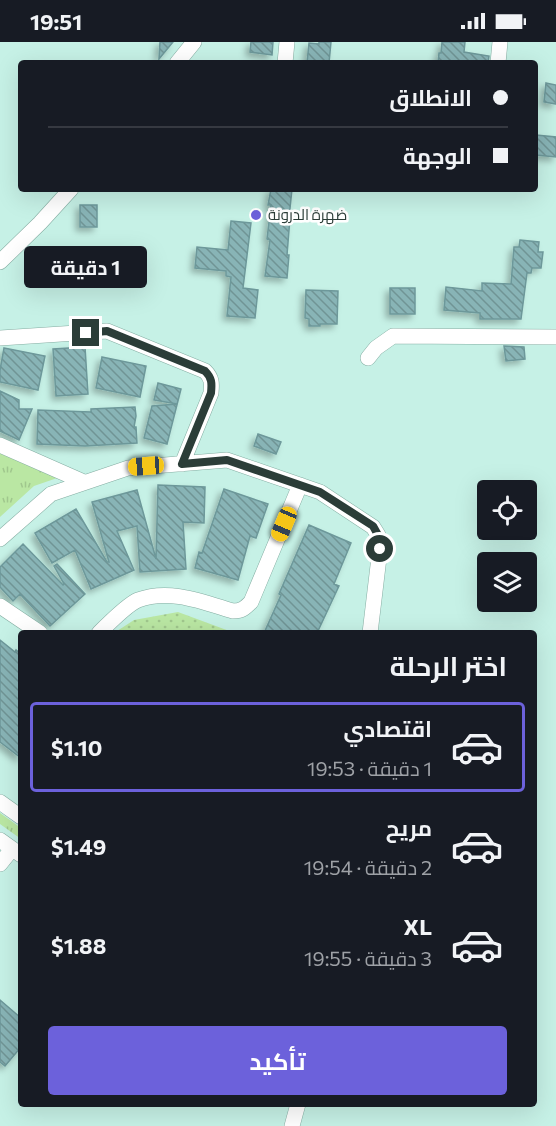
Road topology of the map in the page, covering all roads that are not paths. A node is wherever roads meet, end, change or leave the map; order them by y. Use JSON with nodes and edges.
{"nodes":[{"id":1,"x":194,"y":42,"type":"edge"},
{"id":2,"x":287,"y":42,"type":"edge"},
{"id":3,"x":501,"y":42,"type":"edge"},
{"id":4,"x":179,"y":60,"type":"edge"},
{"id":5,"x":285,"y":60,"type":"edge"},
{"id":6,"x":498,"y":60,"type":"edge"},
{"id":7,"x":68,"y":192,"type":"edge"},
{"id":8,"x":0,"y":262,"type":"edge"},
{"id":9,"x":556,"y":337,"type":"edge"},
{"id":10,"x":0,"y":339,"type":"edge"},
{"id":11,"x":368,"y":358,"type":"dead end"},
{"id":12,"x":0,"y":446,"type":"edge"},
{"id":13,"x":182,"y":464,"type":"junction"},
{"id":14,"x":84,"y":482,"type":"junction"},
{"id":15,"x":300,"y":485,"type":"junction"},
{"id":16,"x":0,"y":539,"type":"edge"},
{"id":17,"x":0,"y":606,"type":"edge"},
{"id":18,"x":36,"y":630,"type":"edge"},
{"id":19,"x":102,"y":630,"type":"edge"},
{"id":20,"x":370,"y":630,"type":"edge"},
{"id":21,"x":0,"y":801,"type":"edge"},
{"id":22,"x":18,"y":815,"type":"edge"},
{"id":23,"x":11,"y":848,"type":"edge"},
{"id":24,"x":0,"y":864,"type":"edge"},
{"id":25,"x":297,"y":1107,"type":"edge"},
{"id":26,"x":292,"y":1126,"type":"edge"}],
"edges":[{"from":1,"to":4,"type":"street"},
{"from":2,"to":5,"type":"street"},
{"from":3,"to":6,"type":"street"},
{"from":7,"to":8,"type":"street"},
{"from":9,"to":11,"type":"street"},
{"from":10,"to":13,"type":"street"},
{"from":12,"to":14,"type":"street"},
{"from":13,"to":14,"type":"street"},
{"from":13,"to":15,"type":"street"},
{"from":14,"to":16,"type":"street"},
{"from":15,"to":19,"type":"street"},
{"from":15,"to":20,"type":"street"},
{"from":17,"to":18,"type":"street"},
{"from":21,"to":22,"type":"street"},
{"from":23,"to":24,"type":"street"},
{"from":25,"to":26,"type":"street"}]}
